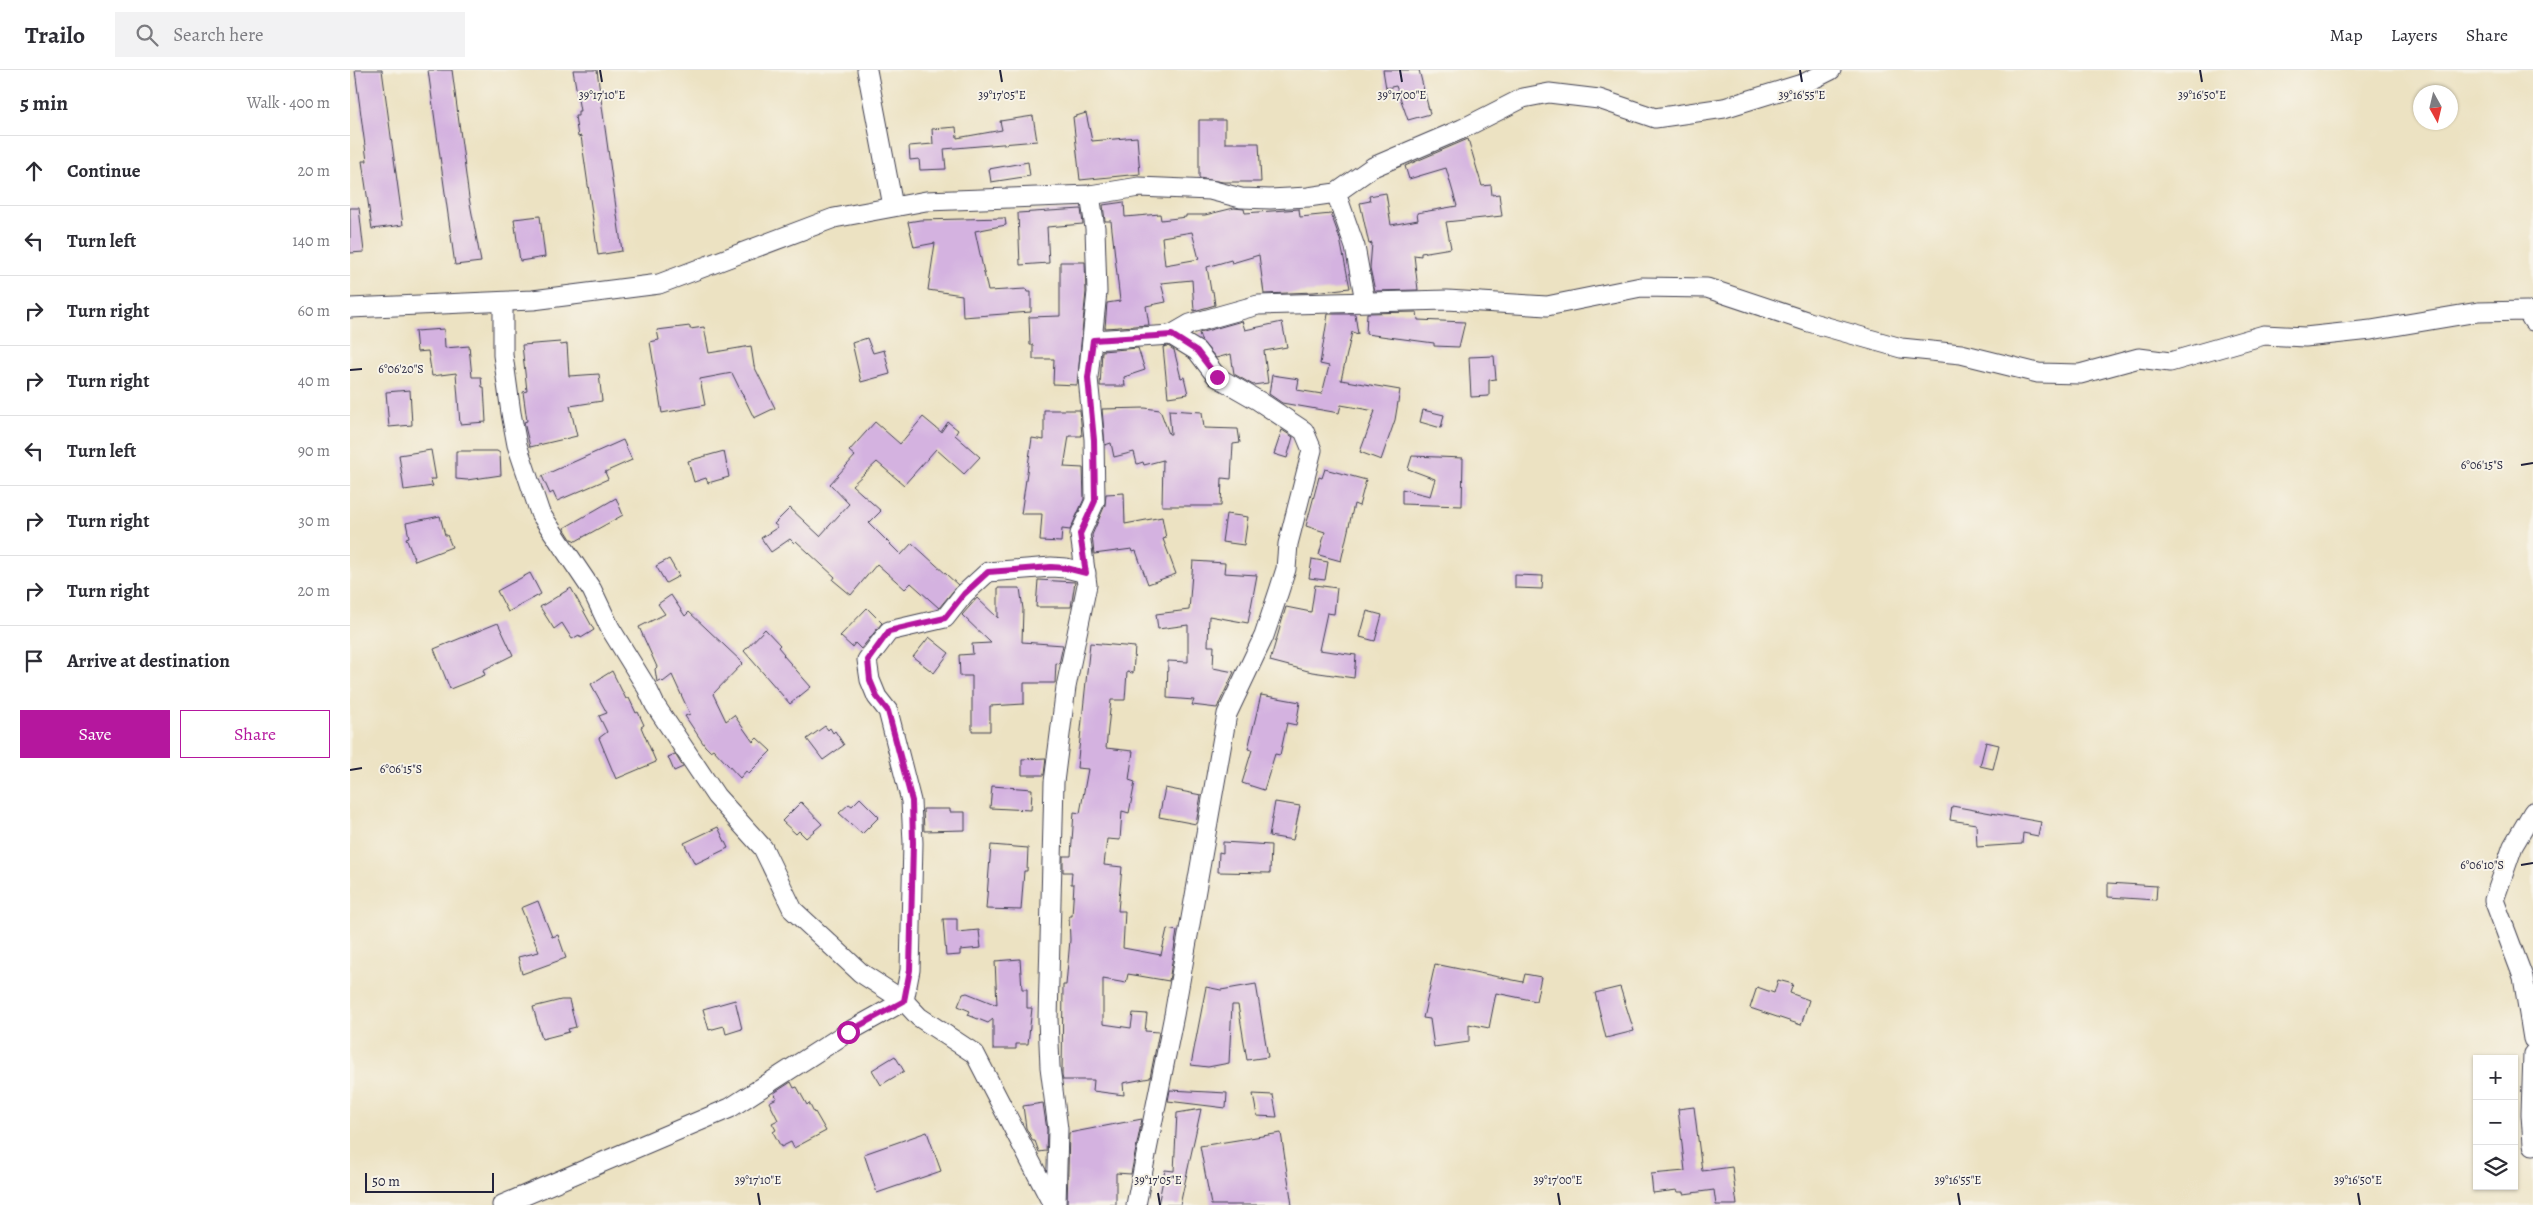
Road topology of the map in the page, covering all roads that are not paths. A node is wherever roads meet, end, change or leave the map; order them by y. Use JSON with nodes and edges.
{"nodes":[{"id":1,"x":867,"y":70,"type":"edge"},
{"id":2,"x":1831,"y":70,"type":"edge"},
{"id":3,"x":1336,"y":192,"type":"junction"},
{"id":4,"x":1090,"y":195,"type":"junction"},
{"id":5,"x":893,"y":206,"type":"junction"},
{"id":6,"x":1365,"y":301,"type":"junction"},
{"id":7,"x":503,"y":302,"type":"junction"},
{"id":8,"x":350,"y":308,"type":"edge"},
{"id":9,"x":2533,"y":321,"type":"edge"},
{"id":10,"x":1172,"y":335,"type":"junction"},
{"id":11,"x":1093,"y":340,"type":"junction"},
{"id":12,"x":1086,"y":573,"type":"junction"},
{"id":13,"x":2533,"y":812,"type":"edge"},
{"id":14,"x":904,"y":1001,"type":"junction"},
{"id":15,"x":2533,"y":1039,"type":"edge"},
{"id":16,"x":2533,"y":1054,"type":"edge"},
{"id":17,"x":2533,"y":1145,"type":"edge"},
{"id":18,"x":502,"y":1205,"type":"edge"},
{"id":19,"x":1054,"y":1205,"type":"edge"},
{"id":20,"x":1136,"y":1205,"type":"edge"}],
"edges":[{"from":1,"to":5,"type":"street"},
{"from":2,"to":3,"type":"street"},
{"from":3,"to":4,"type":"street"},
{"from":3,"to":6,"type":"street"},
{"from":4,"to":5,"type":"street"},
{"from":4,"to":11,"type":"street"},
{"from":5,"to":7,"type":"street"},
{"from":6,"to":9,"type":"street"},
{"from":6,"to":10,"type":"street"},
{"from":7,"to":8,"type":"street"},
{"from":7,"to":14,"type":"street"},
{"from":10,"to":11,"type":"street"},
{"from":10,"to":20,"type":"street"},
{"from":11,"to":12,"type":"street"},
{"from":12,"to":14,"type":"street"},
{"from":12,"to":19,"type":"street"},
{"from":13,"to":15,"type":"street"},
{"from":14,"to":18,"type":"street"},
{"from":14,"to":19,"type":"street"},
{"from":16,"to":17,"type":"street"}]}
